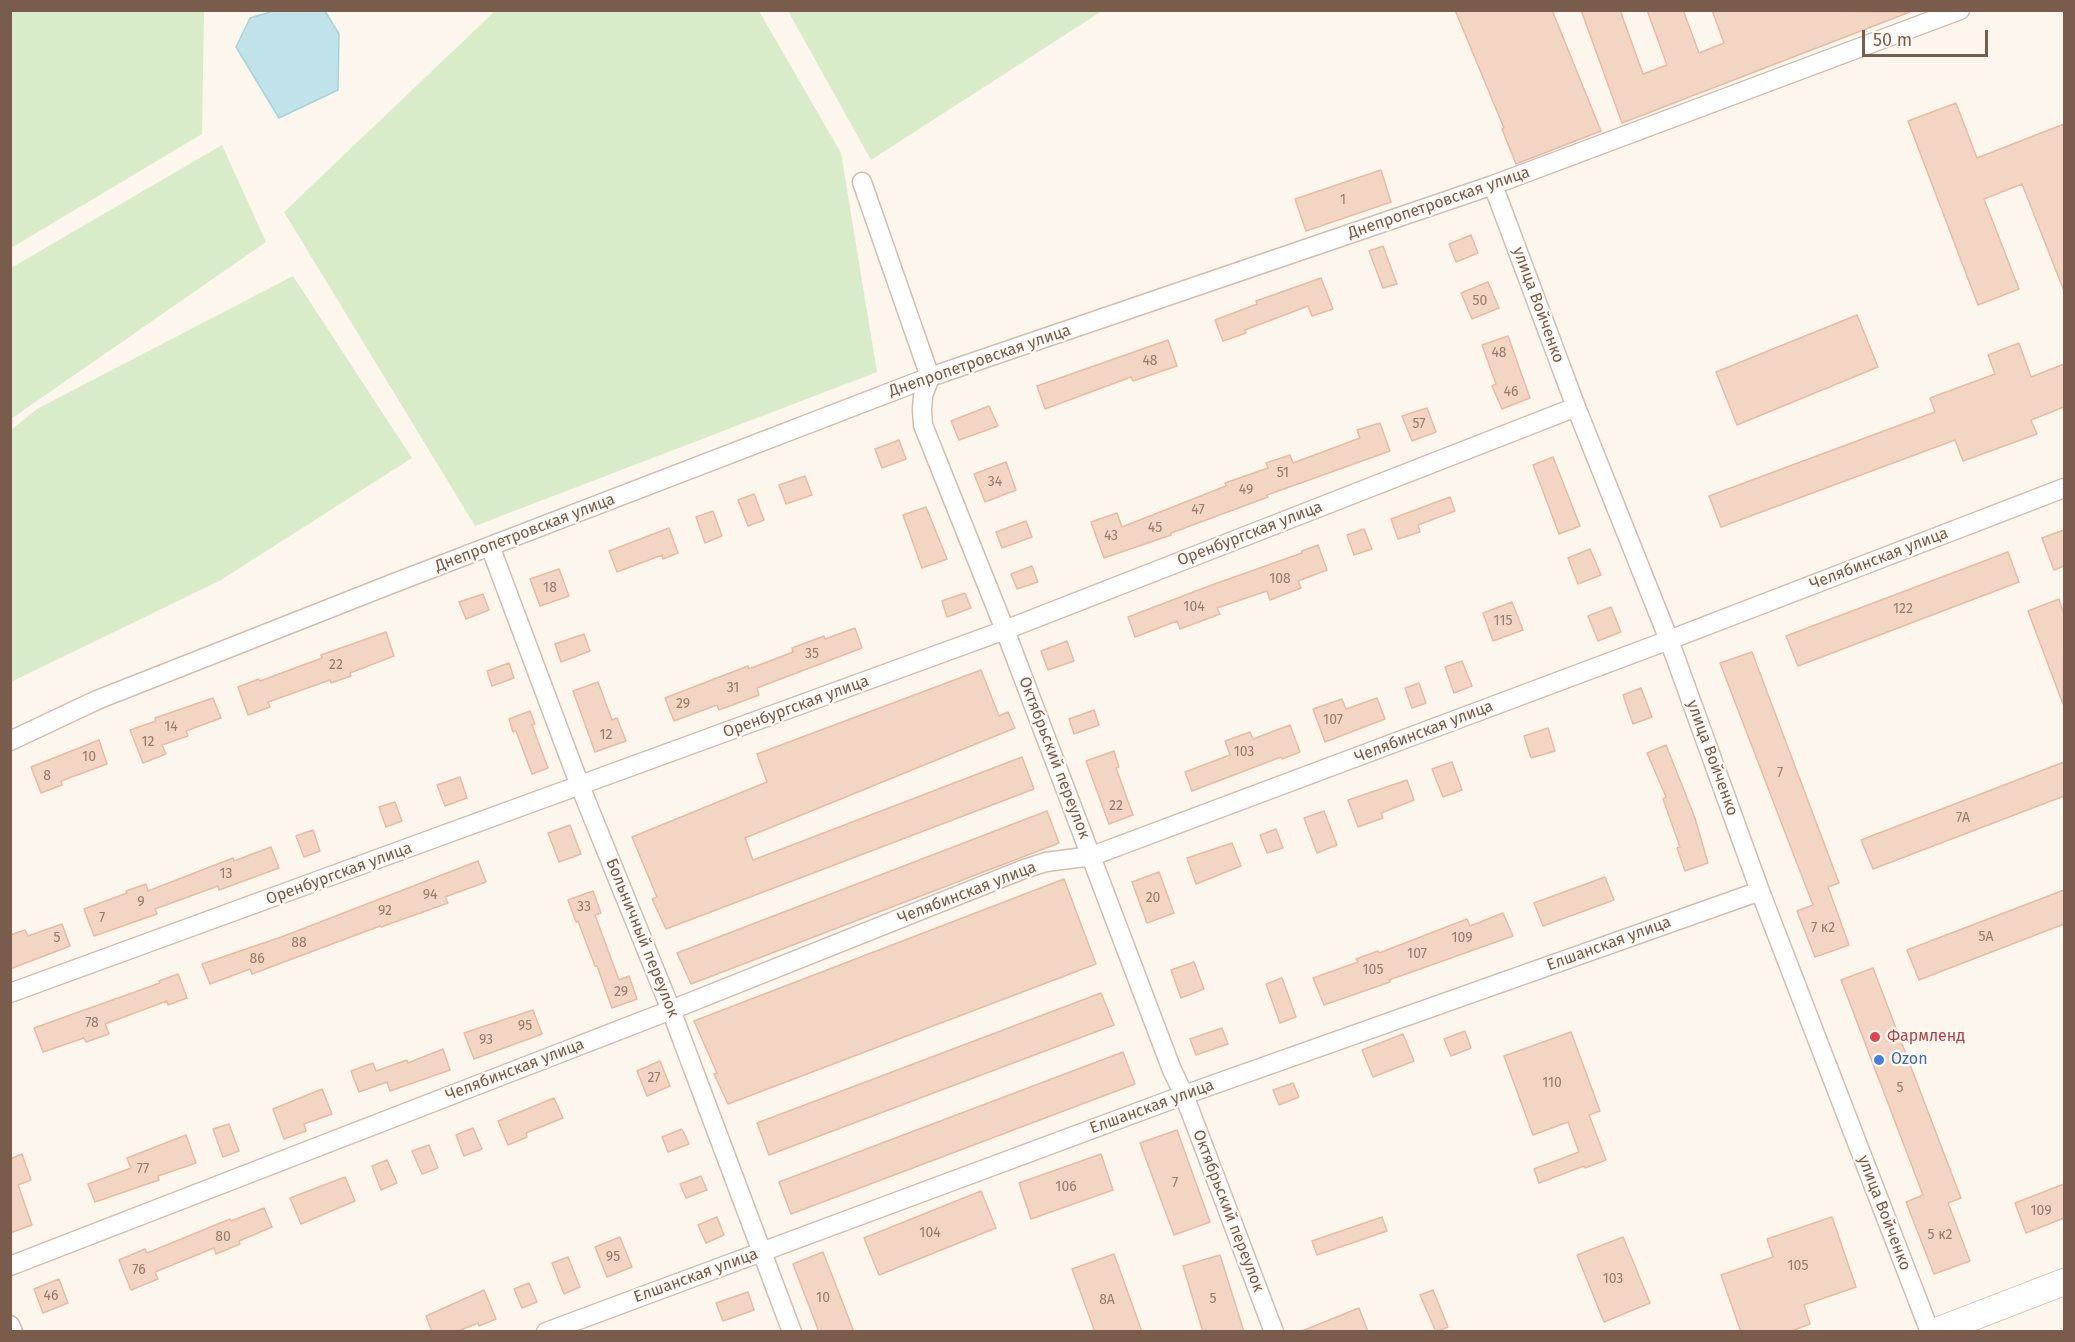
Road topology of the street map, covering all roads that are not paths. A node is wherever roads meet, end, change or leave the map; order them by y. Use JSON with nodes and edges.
{"nodes":[{"id":1,"x":1960,"y":10,"type":"edge"},
{"id":2,"x":862,"y":182,"type":"dead end"},
{"id":3,"x":1493,"y":185,"type":"junction"},
{"id":4,"x":930,"y":377,"type":"junction"},
{"id":5,"x":1576,"y":407,"type":"junction"},
{"id":6,"x":2064,"y":488,"type":"edge"},
{"id":7,"x":490,"y":546,"type":"junction"},
{"id":8,"x":1005,"y":630,"type":"junction"},
{"id":9,"x":1669,"y":640,"type":"junction"},
{"id":10,"x":10,"y":741,"type":"edge"},
{"id":11,"x":580,"y":786,"type":"junction"},
{"id":12,"x":1092,"y":856,"type":"junction"},
{"id":13,"x":1760,"y":891,"type":"junction"},
{"id":14,"x":10,"y":993,"type":"edge"},
{"id":15,"x":671,"y":1010,"type":"junction"},
{"id":16,"x":1184,"y":1095,"type":"junction"},
{"id":17,"x":762,"y":1252,"type":"junction"},
{"id":18,"x":10,"y":1266,"type":"edge"},
{"id":19,"x":2064,"y":1282,"type":"edge"},
{"id":20,"x":10,"y":1325,"type":"edge"},
{"id":21,"x":13,"y":1332,"type":"edge"},
{"id":22,"x":546,"y":1332,"type":"edge"},
{"id":23,"x":792,"y":1332,"type":"edge"},
{"id":24,"x":1274,"y":1332,"type":"edge"},
{"id":25,"x":1929,"y":1332,"type":"edge"},
{"id":26,"x":1934,"y":1332,"type":"edge"}],
"edges":[{"from":1,"to":3,"type":"street","name":"Днепропетровская улица"},
{"from":2,"to":4,"type":"street"},
{"from":3,"to":4,"type":"street","name":"Днепропетровская улица"},
{"from":3,"to":5,"type":"street","name":"улица Войченко"},
{"from":4,"to":7,"type":"street","name":"Днепропетровская улица"},
{"from":4,"to":8,"type":"street","name":"Октябрьский переулок"},
{"from":5,"to":8,"type":"street","name":"Оренбургская улица"},
{"from":5,"to":9,"type":"street","name":"улица Войченко"},
{"from":6,"to":9,"type":"street","name":"Челябинская улица"},
{"from":7,"to":10,"type":"street","name":"Днепропетровская улица"},
{"from":7,"to":11,"type":"street","name":"Больничный переулок"},
{"from":8,"to":11,"type":"street","name":"Оренбургская улица"},
{"from":8,"to":12,"type":"street","name":"Октябрьский переулок"},
{"from":9,"to":12,"type":"street","name":"Челябинская улица"},
{"from":9,"to":13,"type":"street","name":"улица Войченко"},
{"from":11,"to":14,"type":"street","name":"Оренбургская улица"},
{"from":11,"to":15,"type":"street","name":"Больничный переулок"},
{"from":12,"to":15,"type":"street","name":"Челябинская улица"},
{"from":12,"to":16,"type":"street","name":"Октябрьский переулок"},
{"from":13,"to":16,"type":"street","name":"Елшанская улица"},
{"from":13,"to":25,"type":"street","name":"улица Войченко"},
{"from":15,"to":17,"type":"street","name":"Больничный переулок"},
{"from":15,"to":18,"type":"street","name":"Челябинская улица"},
{"from":16,"to":17,"type":"street","name":"Елшанская улица"},
{"from":16,"to":24,"type":"street","name":"Октябрьский переулок"},
{"from":17,"to":22,"type":"street","name":"Елшанская улица"},
{"from":17,"to":23,"type":"street","name":"Больничный переулок"},
{"from":19,"to":26,"type":"street"},
{"from":20,"to":21,"type":"street"}]}
